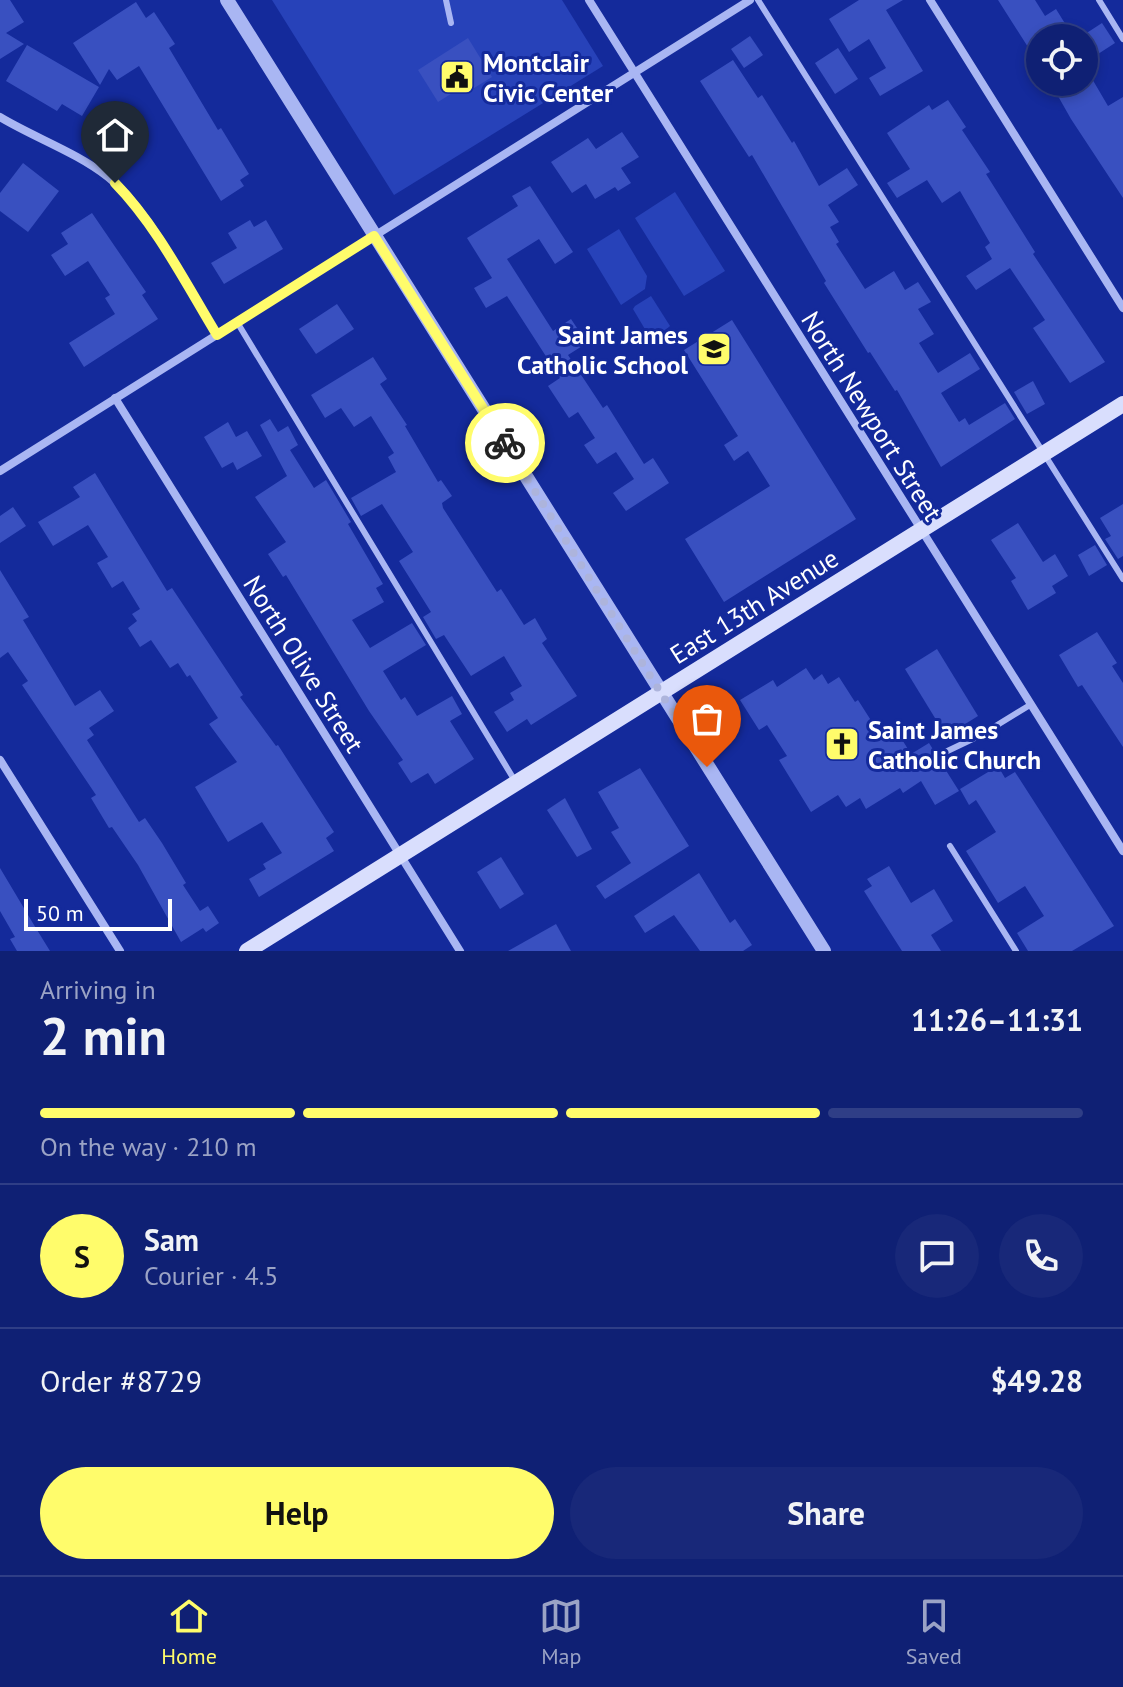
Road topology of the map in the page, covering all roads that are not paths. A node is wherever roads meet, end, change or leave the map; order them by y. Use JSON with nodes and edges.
{"nodes":[{"id":1,"x":227,"y":0,"type":"edge"},
{"id":2,"x":446,"y":0,"type":"edge"},
{"id":3,"x":589,"y":0,"type":"edge"},
{"id":4,"x":750,"y":0,"type":"edge"},
{"id":5,"x":758,"y":0,"type":"edge"},
{"id":6,"x":930,"y":0,"type":"edge"},
{"id":7,"x":1099,"y":0,"type":"edge"},
{"id":8,"x":451,"y":23,"type":"dead end"},
{"id":9,"x":1123,"y":39,"type":"edge"},
{"id":10,"x":634,"y":73,"type":"junction"},
{"id":11,"x":0,"y":117,"type":"edge"},
{"id":12,"x":374,"y":236,"type":"junction"},
{"id":13,"x":1123,"y":308,"type":"edge"},
{"id":14,"x":237,"y":322,"type":"junction"},
{"id":15,"x":217,"y":335,"type":"junction"},
{"id":16,"x":115,"y":398,"type":"junction"},
{"id":17,"x":1123,"y":404,"type":"edge"},
{"id":18,"x":1044,"y":454,"type":"junction"},
{"id":19,"x":0,"y":471,"type":"edge"},
{"id":20,"x":921,"y":531,"type":"junction"},
{"id":21,"x":1123,"y":579,"type":"edge"},
{"id":22,"x":661,"y":693,"type":"junction"},
{"id":23,"x":1030,"y":705,"type":"junction"},
{"id":24,"x":937,"y":756,"type":"dead end"},
{"id":25,"x":0,"y":760,"type":"edge"},
{"id":26,"x":516,"y":783,"type":"junction"},
{"id":27,"x":950,"y":846,"type":"dead end"},
{"id":28,"x":1123,"y":851,"type":"edge"},
{"id":29,"x":400,"y":856,"type":"junction"},
{"id":30,"x":120,"y":951,"type":"edge"},
{"id":31,"x":247,"y":951,"type":"edge"},
{"id":32,"x":460,"y":951,"type":"edge"},
{"id":33,"x":824,"y":951,"type":"edge"},
{"id":34,"x":1016,"y":951,"type":"edge"}],
"edges":[{"from":1,"to":12,"type":"street"},
{"from":2,"to":8,"type":"lane"},
{"from":3,"to":10,"type":"street","name":"North Newport Street"},
{"from":4,"to":10,"type":"street"},
{"from":5,"to":18,"type":"lane"},
{"from":6,"to":13,"type":"street"},
{"from":7,"to":9,"type":"lane"},
{"from":10,"to":12,"type":"street"},
{"from":10,"to":20,"type":"street","name":"North Newport Street"},
{"from":11,"to":15,"type":"street"},
{"from":12,"to":14,"type":"street"},
{"from":12,"to":22,"type":"street"},
{"from":14,"to":15,"type":"street"},
{"from":14,"to":26,"type":"lane"},
{"from":15,"to":16,"type":"street"},
{"from":16,"to":19,"type":"street"},
{"from":16,"to":29,"type":"street","name":"North Olive Street"},
{"from":17,"to":18,"type":"main road","name":"East 13th Avenue"},
{"from":18,"to":20,"type":"main road","name":"East 13th Avenue"},
{"from":18,"to":21,"type":"lane"},
{"from":20,"to":22,"type":"main road","name":"East 13th Avenue"},
{"from":20,"to":23,"type":"street","name":"North Newport Street"},
{"from":22,"to":26,"type":"main road","name":"East 13th Avenue"},
{"from":22,"to":33,"type":"street"},
{"from":23,"to":24,"type":"lane"},
{"from":23,"to":28,"type":"street","name":"North Newport Street"},
{"from":25,"to":30,"type":"street"},
{"from":26,"to":29,"type":"main road","name":"East 13th Avenue"},
{"from":27,"to":34,"type":"lane"},
{"from":29,"to":31,"type":"main road","name":"East 13th Avenue"},
{"from":29,"to":32,"type":"street","name":"North Olive Street"}]}
